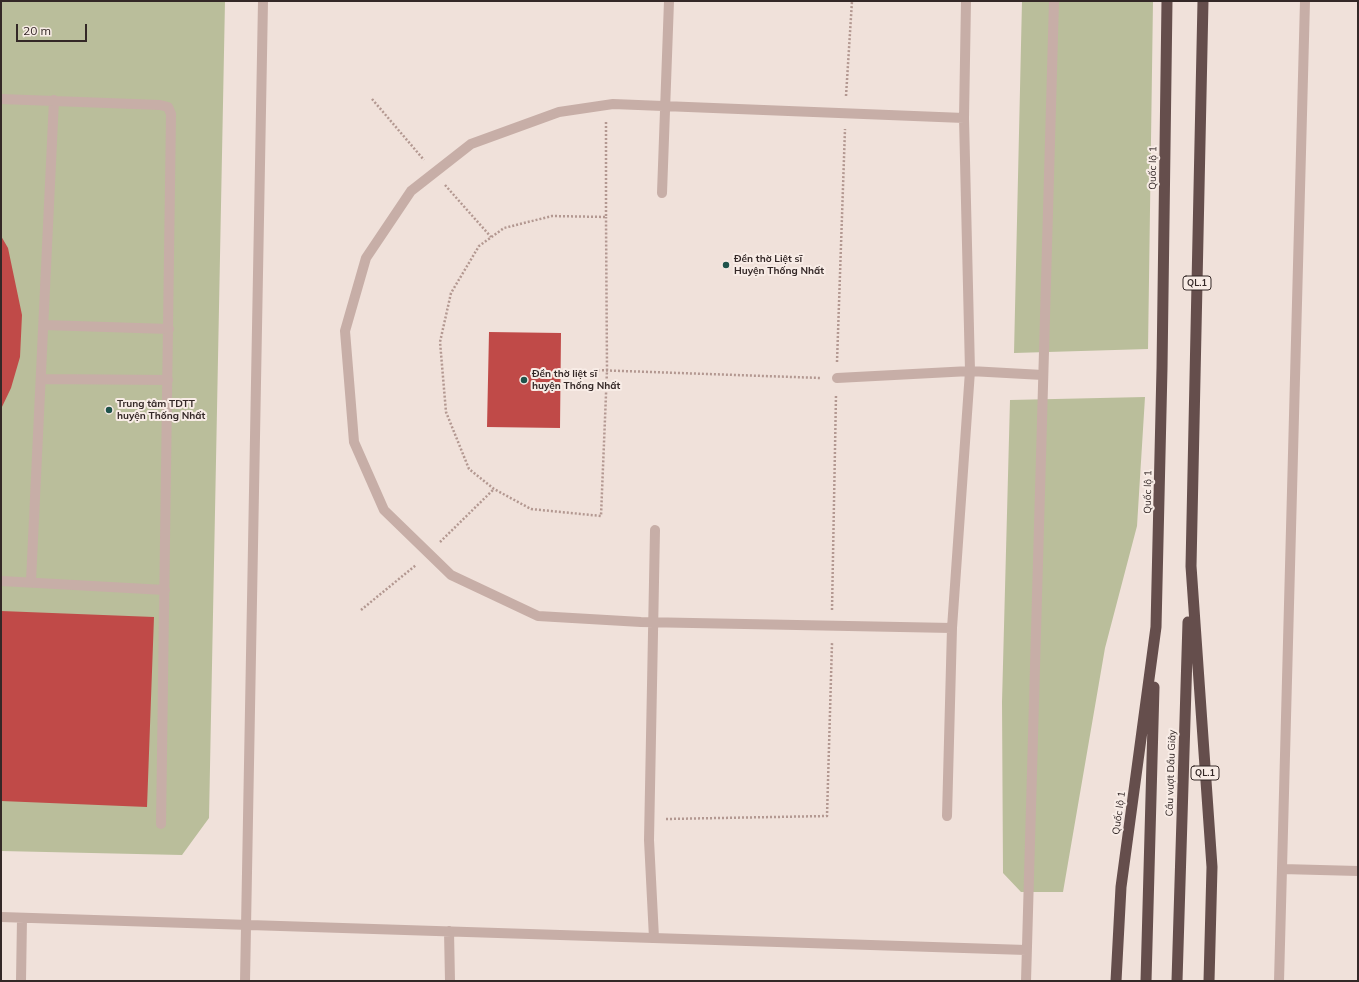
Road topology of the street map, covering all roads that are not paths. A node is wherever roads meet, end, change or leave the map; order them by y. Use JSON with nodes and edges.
{"nodes":[{"id":1,"x":263,"y":1,"type":"edge"},
{"id":2,"x":669,"y":1,"type":"edge"},
{"id":3,"x":966,"y":1,"type":"edge"},
{"id":4,"x":1054,"y":1,"type":"edge"},
{"id":5,"x":1167,"y":1,"type":"edge"},
{"id":6,"x":1203,"y":1,"type":"edge"},
{"id":7,"x":1305,"y":1,"type":"edge"},
{"id":8,"x":1,"y":99,"type":"edge"},
{"id":9,"x":54,"y":100,"type":"junction"},
{"id":10,"x":665,"y":107,"type":"junction"},
{"id":11,"x":964,"y":118,"type":"junction"},
{"id":12,"x":662,"y":193,"type":"dead end"},
{"id":13,"x":44,"y":325,"type":"junction"},
{"id":14,"x":169,"y":329,"type":"junction"},
{"id":15,"x":970,"y":371,"type":"junction"},
{"id":16,"x":1043,"y":375,"type":"junction"},
{"id":17,"x":837,"y":378,"type":"road end"},
{"id":18,"x":41,"y":379,"type":"junction"},
{"id":19,"x":168,"y":380,"type":"junction"},
{"id":20,"x":655,"y":530,"type":"dead end"},
{"id":21,"x":1191,"y":566,"type":"junction"},
{"id":22,"x":1,"y":581,"type":"edge"},
{"id":23,"x":31,"y":581,"type":"junction"},
{"id":24,"x":165,"y":590,"type":"junction"},
{"id":25,"x":654,"y":622,"type":"junction"},
{"id":26,"x":1156,"y":627,"type":"junction"},
{"id":27,"x":952,"y":628,"type":"junction"},
{"id":28,"x":947,"y":816,"type":"dead end"},
{"id":29,"x":161,"y":824,"type":"dead end"},
{"id":30,"x":1282,"y":869,"type":"junction"},
{"id":31,"x":1358,"y":871,"type":"edge"},
{"id":32,"x":1,"y":917,"type":"edge"},
{"id":33,"x":22,"y":918,"type":"junction"},
{"id":34,"x":246,"y":925,"type":"junction"},
{"id":35,"x":449,"y":931,"type":"junction"},
{"id":36,"x":654,"y":938,"type":"junction"},
{"id":37,"x":1026,"y":950,"type":"junction"},
{"id":38,"x":21,"y":981,"type":"edge"},
{"id":39,"x":245,"y":981,"type":"edge"},
{"id":40,"x":450,"y":981,"type":"edge"},
{"id":41,"x":1026,"y":981,"type":"edge"},
{"id":42,"x":1116,"y":981,"type":"edge"},
{"id":43,"x":1146,"y":981,"type":"edge"},
{"id":44,"x":1177,"y":981,"type":"edge"},
{"id":45,"x":1209,"y":981,"type":"edge"},
{"id":46,"x":1279,"y":981,"type":"edge"}],
"edges":[{"from":1,"to":34,"type":"street"},
{"from":2,"to":10,"type":"street"},
{"from":3,"to":11,"type":"street"},
{"from":4,"to":16,"type":"street"},
{"from":5,"to":26,"type":"highway","name":"Quốc lộ 1"},
{"from":6,"to":21,"type":"highway","number":"QL.1"},
{"from":7,"to":30,"type":"street"},
{"from":8,"to":9,"type":"street"},
{"from":9,"to":13,"type":"street"},
{"from":9,"to":14,"type":"street"},
{"from":10,"to":11,"type":"street"},
{"from":10,"to":12,"type":"street"},
{"from":10,"to":25,"type":"street"},
{"from":11,"to":15,"type":"street"},
{"from":13,"to":14,"type":"street"},
{"from":13,"to":18,"type":"street"},
{"from":14,"to":19,"type":"street"},
{"from":15,"to":16,"type":"street"},
{"from":15,"to":17,"type":"street"},
{"from":15,"to":27,"type":"street"},
{"from":16,"to":37,"type":"street"},
{"from":18,"to":19,"type":"street"},
{"from":18,"to":23,"type":"street"},
{"from":19,"to":24,"type":"street"},
{"from":20,"to":25,"type":"street"},
{"from":21,"to":44,"type":"highway","name":"Cầu vượt Dầu Giây","number":"QL.1"},
{"from":21,"to":45,"type":"highway","number":"QL.1"},
{"from":22,"to":23,"type":"street"},
{"from":23,"to":24,"type":"street"},
{"from":24,"to":29,"type":"street"},
{"from":25,"to":27,"type":"street"},
{"from":25,"to":36,"type":"street"},
{"from":26,"to":42,"type":"highway","name":"Quốc lộ 1"},
{"from":26,"to":43,"type":"highway","name":"Cầu vượt Dầu Giây"},
{"from":27,"to":28,"type":"street"},
{"from":30,"to":31,"type":"street"},
{"from":30,"to":46,"type":"street"},
{"from":32,"to":33,"type":"street"},
{"from":33,"to":34,"type":"street"},
{"from":33,"to":38,"type":"street"},
{"from":34,"to":35,"type":"street"},
{"from":34,"to":39,"type":"street"},
{"from":35,"to":36,"type":"street"},
{"from":35,"to":40,"type":"street"},
{"from":36,"to":37,"type":"street"},
{"from":37,"to":41,"type":"street"}]}
